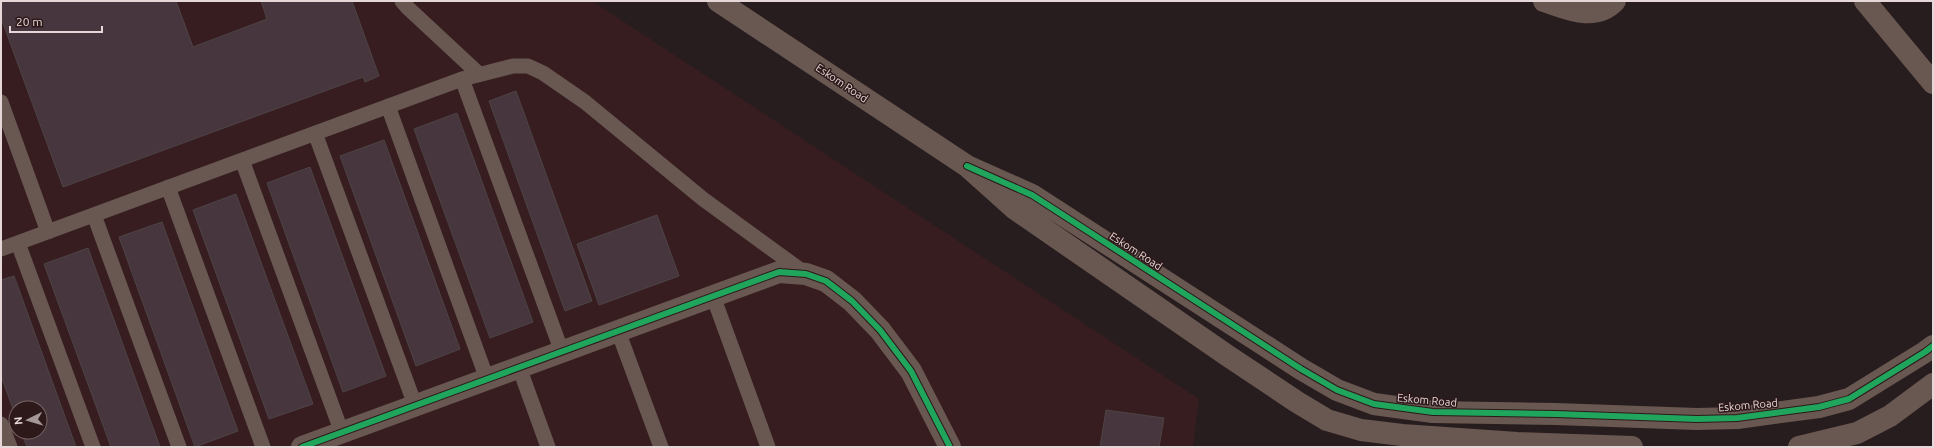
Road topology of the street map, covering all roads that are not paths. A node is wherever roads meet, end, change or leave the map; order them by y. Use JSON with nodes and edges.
{"nodes":[{"id":1,"x":402,"y":1,"type":"edge"},
{"id":2,"x":718,"y":1,"type":"edge"},
{"id":3,"x":1544,"y":1,"type":"edge"},
{"id":4,"x":1615,"y":1,"type":"edge"},
{"id":5,"x":1865,"y":1,"type":"edge"},
{"id":6,"x":479,"y":74,"type":"junction"},
{"id":7,"x":462,"y":79,"type":"junction"},
{"id":8,"x":1933,"y":83,"type":"edge"},
{"id":9,"x":1,"y":102,"type":"edge"},
{"id":10,"x":388,"y":106,"type":"junction"},
{"id":11,"x":316,"y":133,"type":"junction"},
{"id":12,"x":242,"y":160,"type":"junction"},
{"id":13,"x":967,"y":166,"type":"junction"},
{"id":14,"x":168,"y":187,"type":"junction"},
{"id":15,"x":94,"y":215,"type":"junction"},
{"id":16,"x":48,"y":232,"type":"junction"},
{"id":17,"x":18,"y":243,"type":"junction"},
{"id":18,"x":1,"y":249,"type":"edge"},
{"id":19,"x":806,"y":274,"type":"junction"},
{"id":20,"x":713,"y":296,"type":"junction"},
{"id":21,"x":618,"y":331,"type":"junction"},
{"id":22,"x":1933,"y":346,"type":"edge"},
{"id":23,"x":562,"y":352,"type":"junction"},
{"id":24,"x":519,"y":367,"type":"junction"},
{"id":25,"x":487,"y":379,"type":"junction"},
{"id":26,"x":1933,"y":384,"type":"edge"},
{"id":27,"x":415,"y":405,"type":"junction"},
{"id":28,"x":1519,"y":414,"type":"junction"},
{"id":29,"x":1572,"y":414,"type":"junction"},
{"id":30,"x":1,"y":424,"type":"edge"},
{"id":31,"x":342,"y":433,"type":"junction"},
{"id":32,"x":1517,"y":445,"type":"edge"},
{"id":33,"x":1570,"y":445,"type":"edge"},
{"id":34,"x":10,"y":447,"type":"edge"},
{"id":35,"x":93,"y":447,"type":"edge"},
{"id":36,"x":178,"y":447,"type":"edge"},
{"id":37,"x":263,"y":447,"type":"edge"},
{"id":38,"x":302,"y":447,"type":"edge"},
{"id":39,"x":548,"y":447,"type":"edge"},
{"id":40,"x":661,"y":447,"type":"edge"},
{"id":41,"x":768,"y":447,"type":"edge"},
{"id":42,"x":950,"y":447,"type":"edge"},
{"id":43,"x":1632,"y":447,"type":"edge"},
{"id":44,"x":1799,"y":447,"type":"edge"}],
"edges":[{"from":1,"to":6,"type":"lane"},
{"from":2,"to":13,"type":"street","name":"Eskom Road"},
{"from":3,"to":4,"type":"street"},
{"from":5,"to":8,"type":"street"},
{"from":6,"to":7,"type":"lane"},
{"from":6,"to":19,"type":"lane"},
{"from":7,"to":10,"type":"lane"},
{"from":7,"to":23,"type":"lane"},
{"from":9,"to":16,"type":"lane"},
{"from":10,"to":11,"type":"lane"},
{"from":10,"to":25,"type":"lane"},
{"from":11,"to":12,"type":"lane"},
{"from":11,"to":27,"type":"lane"},
{"from":12,"to":14,"type":"lane"},
{"from":12,"to":31,"type":"lane"},
{"from":13,"to":28,"type":"street","name":"Eskom Road"},
{"from":13,"to":32,"type":"street","name":"Eskom Road"},
{"from":14,"to":15,"type":"lane"},
{"from":14,"to":37,"type":"lane"},
{"from":15,"to":16,"type":"lane"},
{"from":15,"to":36,"type":"lane"},
{"from":16,"to":17,"type":"lane"},
{"from":17,"to":18,"type":"lane"},
{"from":17,"to":35,"type":"lane"},
{"from":19,"to":20,"type":"street"},
{"from":19,"to":42,"type":"street"},
{"from":20,"to":21,"type":"street"},
{"from":20,"to":41,"type":"lane"},
{"from":21,"to":23,"type":"street"},
{"from":21,"to":40,"type":"lane"},
{"from":22,"to":29,"type":"street","name":"Eskom Road"},
{"from":23,"to":24,"type":"street"},
{"from":24,"to":25,"type":"street"},
{"from":24,"to":39,"type":"lane"},
{"from":25,"to":27,"type":"street"},
{"from":26,"to":44,"type":"street"},
{"from":27,"to":31,"type":"street"},
{"from":28,"to":29,"type":"street","name":"Eskom Road"},
{"from":28,"to":32,"type":"street"},
{"from":29,"to":33,"type":"street"},
{"from":30,"to":34,"type":"lane"},
{"from":31,"to":38,"type":"street"},
{"from":32,"to":33,"type":"street","name":"Eskom Road"},
{"from":33,"to":43,"type":"street","name":"Eskom Road"}]}
